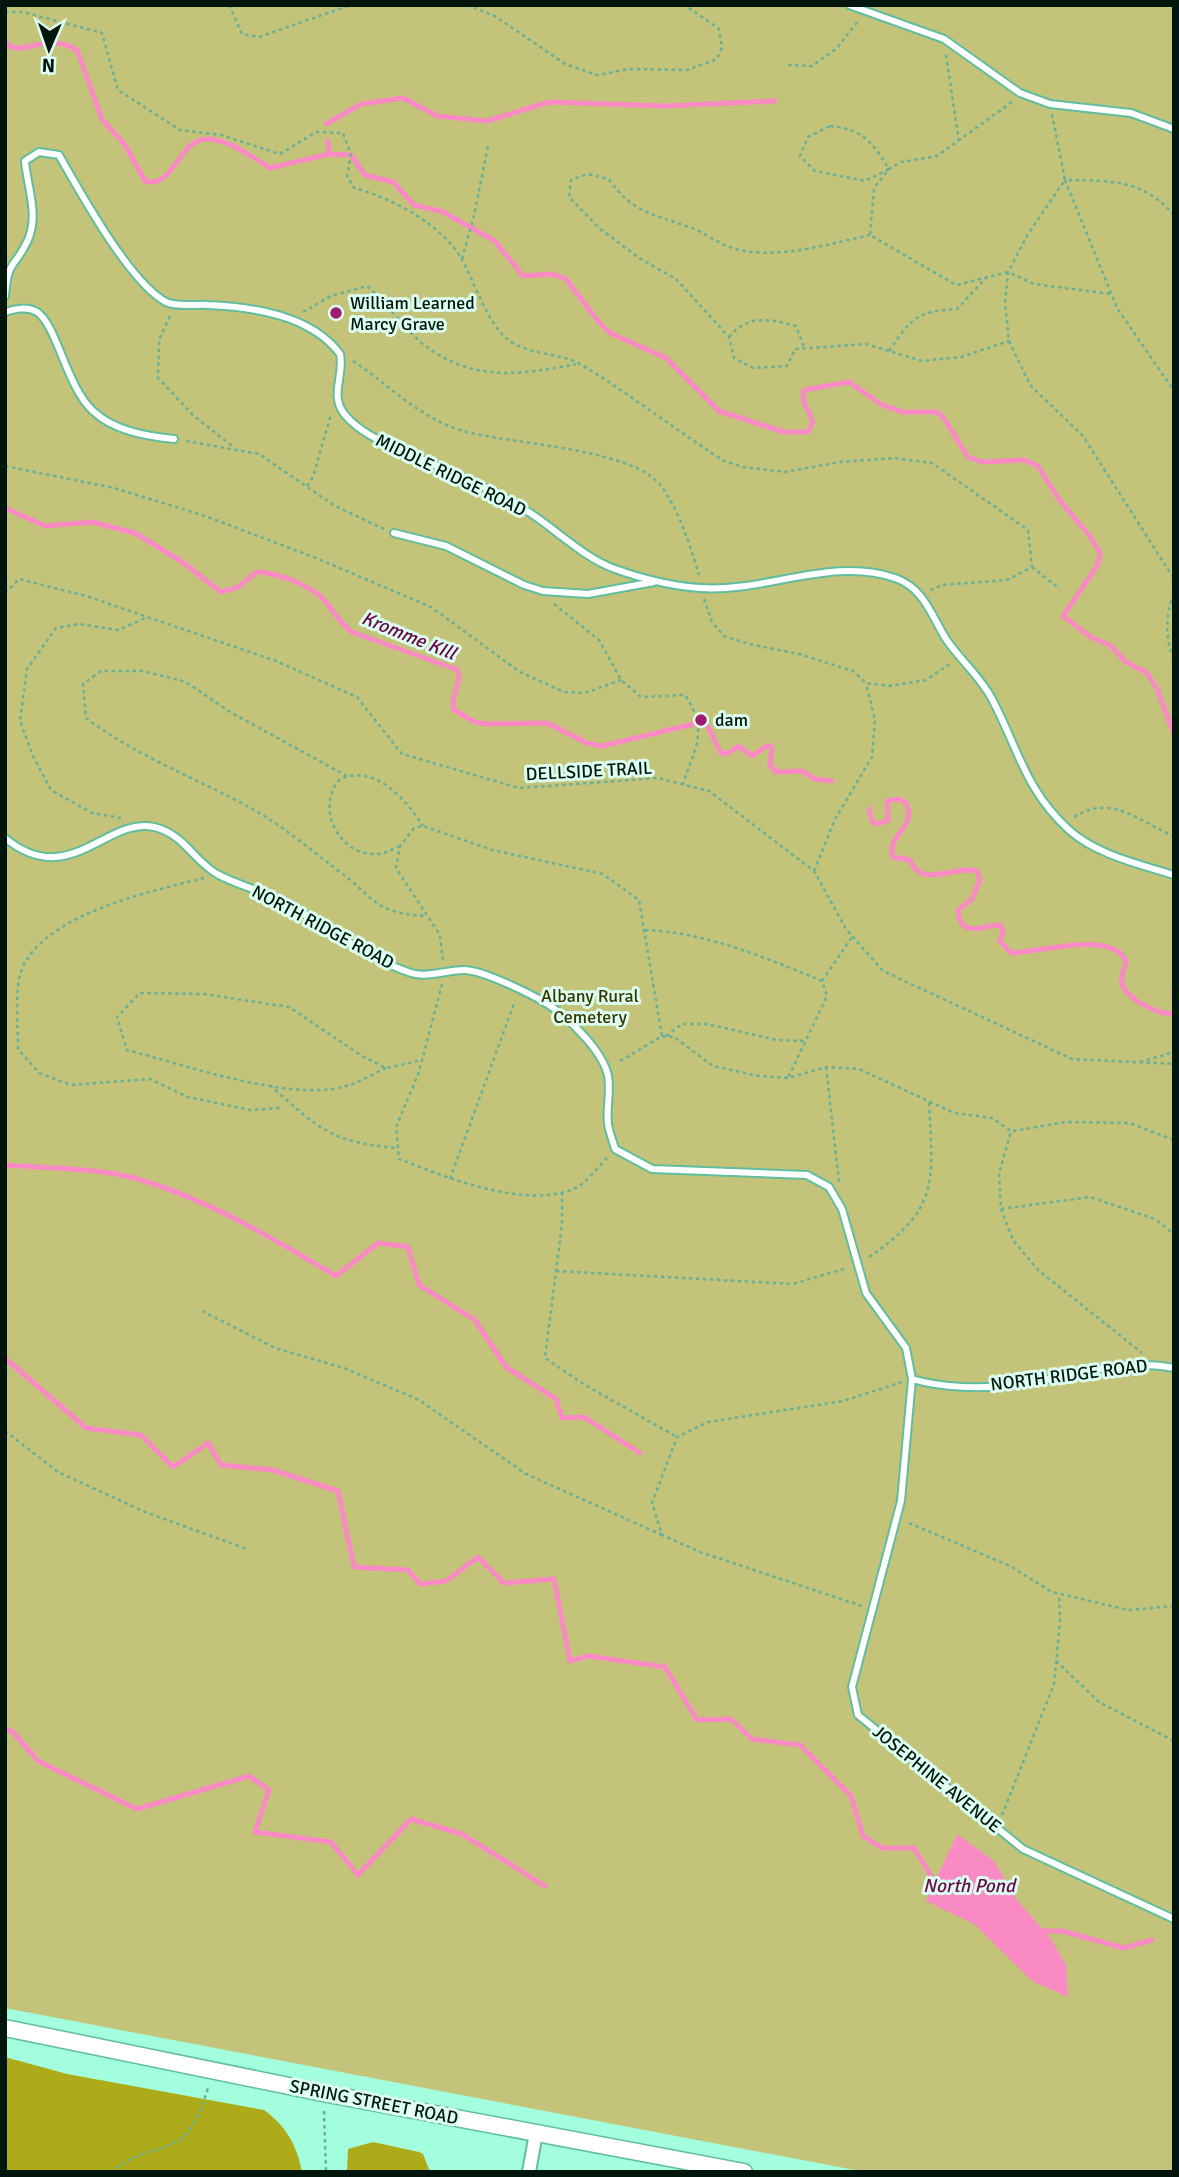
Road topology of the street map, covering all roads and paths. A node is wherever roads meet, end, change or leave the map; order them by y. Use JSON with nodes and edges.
{"nodes":[{"id":1,"x":229,"y":5,"type":"edge"},
{"id":2,"x":351,"y":5,"type":"edge"},
{"id":3,"x":467,"y":5,"type":"edge"},
{"id":4,"x":685,"y":5,"type":"edge"},
{"id":5,"x":849,"y":5,"type":"edge"},
{"id":6,"x":866,"y":11,"type":"junction"},
{"id":7,"x":5,"y":12,"type":"edge"},
{"id":8,"x":944,"y":39,"type":"junction"},
{"id":9,"x":788,"y":65,"type":"dead end"},
{"id":10,"x":1020,"y":93,"type":"junction"},
{"id":11,"x":1050,"y":104,"type":"junction"},
{"id":12,"x":1174,"y":129,"type":"edge"},
{"id":13,"x":959,"y":142,"type":"junction"},
{"id":14,"x":488,"y":146,"type":"dead end"},
{"id":15,"x":889,"y":169,"type":"junction"},
{"id":16,"x":1065,"y":180,"type":"junction"},
{"id":17,"x":1174,"y":215,"type":"edge"},
{"id":18,"x":870,"y":235,"type":"junction"},
{"id":19,"x":462,"y":259,"type":"junction"},
{"id":20,"x":1008,"y":272,"type":"junction"},
{"id":21,"x":987,"y":277,"type":"junction"},
{"id":22,"x":1111,"y":293,"type":"junction"},
{"id":23,"x":5,"y":296,"type":"edge"},
{"id":24,"x":176,"y":304,"type":"junction"},
{"id":25,"x":5,"y":312,"type":"edge"},
{"id":26,"x":293,"y":321,"type":"junction"},
{"id":27,"x":729,"y":338,"type":"junction"},
{"id":28,"x":1009,"y":341,"type":"junction"},
{"id":29,"x":804,"y":347,"type":"junction"},
{"id":30,"x":338,"y":351,"type":"junction"},
{"id":31,"x":889,"y":352,"type":"junction"},
{"id":32,"x":579,"y":363,"type":"junction"},
{"id":33,"x":1174,"y":391,"type":"edge"},
{"id":34,"x":337,"y":393,"type":"junction"},
{"id":35,"x":174,"y":439,"type":"joint"},
{"id":36,"x":233,"y":448,"type":"junction"},
{"id":37,"x":5,"y":466,"type":"edge"},
{"id":38,"x":307,"y":486,"type":"junction"},
{"id":39,"x":394,"y":533,"type":"joint"},
{"id":40,"x":1032,"y":566,"type":"junction"},
{"id":41,"x":1174,"y":579,"type":"edge"},
{"id":42,"x":656,"y":582,"type":"junction"},
{"id":43,"x":524,"y":585,"type":"junction"},
{"id":44,"x":702,"y":589,"type":"junction"},
{"id":45,"x":1060,"y":589,"type":"dead end"},
{"id":46,"x":5,"y":593,"type":"edge"},
{"id":47,"x":921,"y":594,"type":"junction"},
{"id":48,"x":1174,"y":594,"type":"edge"},
{"id":49,"x":148,"y":617,"type":"junction"},
{"id":50,"x":962,"y":656,"type":"junction"},
{"id":51,"x":1174,"y":660,"type":"edge"},
{"id":52,"x":621,"y":680,"type":"junction"},
{"id":53,"x":866,"y":683,"type":"junction"},
{"id":54,"x":347,"y":776,"type":"junction"},
{"id":55,"x":682,"y":784,"type":"junction"},
{"id":56,"x":1063,"y":823,"type":"junction"},
{"id":57,"x":423,"y":826,"type":"junction"},
{"id":58,"x":137,"y":827,"type":"junction"},
{"id":59,"x":1174,"y":836,"type":"edge"},
{"id":60,"x":5,"y":838,"type":"edge"},
{"id":61,"x":400,"y":846,"type":"junction"},
{"id":62,"x":814,"y":871,"type":"junction"},
{"id":63,"x":218,"y":874,"type":"junction"},
{"id":64,"x":1174,"y":875,"type":"edge"},
{"id":65,"x":427,"y":916,"type":"junction"},
{"id":66,"x":645,"y":930,"type":"junction"},
{"id":67,"x":853,"y":937,"type":"junction"},
{"id":68,"x":445,"y":971,"type":"junction"},
{"id":69,"x":822,"y":981,"type":"junction"},
{"id":70,"x":519,"y":989,"type":"junction"},
{"id":71,"x":664,"y":1036,"type":"junction"},
{"id":72,"x":807,"y":1041,"type":"junction"},
{"id":73,"x":1174,"y":1052,"type":"edge"},
{"id":74,"x":423,"y":1059,"type":"junction"},
{"id":75,"x":1137,"y":1063,"type":"junction"},
{"id":76,"x":1174,"y":1064,"type":"edge"},
{"id":77,"x":826,"y":1067,"type":"junction"},
{"id":78,"x":386,"y":1068,"type":"junction"},
{"id":79,"x":605,"y":1070,"type":"junction"},
{"id":80,"x":788,"y":1078,"type":"junction"},
{"id":81,"x":270,"y":1085,"type":"junction"},
{"id":82,"x":929,"y":1102,"type":"junction"},
{"id":83,"x":280,"y":1108,"type":"dead end"},
{"id":84,"x":1012,"y":1131,"type":"junction"},
{"id":85,"x":1174,"y":1140,"type":"edge"},
{"id":86,"x":398,"y":1148,"type":"junction"},
{"id":87,"x":615,"y":1149,"type":"junction"},
{"id":88,"x":450,"y":1179,"type":"junction"},
{"id":89,"x":839,"y":1182,"type":"dead end"},
{"id":90,"x":562,"y":1192,"type":"junction"},
{"id":91,"x":1001,"y":1209,"type":"junction"},
{"id":92,"x":1174,"y":1234,"type":"edge"},
{"id":93,"x":858,"y":1264,"type":"junction"},
{"id":94,"x":556,"y":1271,"type":"junction"},
{"id":95,"x":202,"y":1311,"type":"dead end"},
{"id":96,"x":1155,"y":1364,"type":"junction"},
{"id":97,"x":1174,"y":1368,"type":"edge"},
{"id":98,"x":912,"y":1379,"type":"junction"},
{"id":99,"x":5,"y":1431,"type":"edge"},
{"id":100,"x":677,"y":1437,"type":"junction"},
{"id":101,"x":897,"y":1518,"type":"junction"},
{"id":102,"x":662,"y":1535,"type":"junction"},
{"id":103,"x":247,"y":1549,"type":"dead end"},
{"id":104,"x":1059,"y":1594,"type":"junction"},
{"id":105,"x":1174,"y":1606,"type":"edge"},
{"id":106,"x":872,"y":1609,"type":"junction"},
{"id":107,"x":1055,"y":1661,"type":"junction"},
{"id":108,"x":1174,"y":1741,"type":"edge"},
{"id":109,"x":997,"y":1828,"type":"junction"},
{"id":110,"x":1174,"y":1919,"type":"edge"},
{"id":111,"x":5,"y":2028,"type":"edge"},
{"id":112,"x":214,"y":2071,"type":"junction"},
{"id":113,"x":324,"y":2093,"type":"junction"},
{"id":114,"x":536,"y":2133,"type":"junction"},
{"id":115,"x":110,"y":2172,"type":"edge"},
{"id":116,"x":326,"y":2172,"type":"edge"},
{"id":117,"x":529,"y":2172,"type":"edge"},
{"id":118,"x":744,"y":2172,"type":"edge"}],
"edges":[{"from":1,"to":2,"type":"path"},
{"from":3,"to":4,"type":"path"},
{"from":5,"to":6,"type":"lane"},
{"from":6,"to":8,"type":"lane"},
{"from":6,"to":9,"type":"path"},
{"from":7,"to":19,"type":"path"},
{"from":8,"to":10,"type":"lane"},
{"from":8,"to":13,"type":"path"},
{"from":10,"to":11,"type":"lane"},
{"from":10,"to":13,"type":"path"},
{"from":11,"to":12,"type":"lane"},
{"from":11,"to":16,"type":"path"},
{"from":13,"to":15,"type":"path"},
{"from":14,"to":19,"type":"path"},
{"from":15,"to":15,"type":"path"},
{"from":15,"to":18,"type":"path"},
{"from":16,"to":17,"type":"path"},
{"from":16,"to":20,"type":"path"},
{"from":16,"to":22,"type":"path"},
{"from":18,"to":21,"type":"path"},
{"from":18,"to":27,"type":"path"},
{"from":19,"to":32,"type":"path"},
{"from":20,"to":21,"type":"path"},
{"from":20,"to":22,"type":"path"},
{"from":20,"to":28,"type":"path"},
{"from":21,"to":31,"type":"path"},
{"from":22,"to":33,"type":"path"},
{"from":23,"to":24,"type":"lane"},
{"from":24,"to":26,"type":"lane"},
{"from":24,"to":36,"type":"path"},
{"from":25,"to":35,"type":"lane"},
{"from":26,"to":30,"type":"lane"},
{"from":26,"to":32,"type":"path"},
{"from":27,"to":29,"type":"path"},
{"from":27,"to":29,"type":"path"},
{"from":28,"to":31,"type":"path"},
{"from":28,"to":41,"type":"path"},
{"from":29,"to":31,"type":"path"},
{"from":30,"to":34,"type":"lane"},
{"from":30,"to":44,"type":"path"},
{"from":32,"to":40,"type":"path"},
{"from":34,"to":38,"type":"path"},
{"from":34,"to":42,"type":"lane","name":"MIDDLE RIDGE ROAD"},
{"from":35,"to":36,"type":"path"},
{"from":36,"to":38,"type":"path"},
{"from":37,"to":52,"type":"path"},
{"from":38,"to":39,"type":"path"},
{"from":39,"to":43,"type":"lane","name":"MIDDLE RIDGE ROAD"},
{"from":40,"to":45,"type":"path"},
{"from":40,"to":47,"type":"path"},
{"from":42,"to":43,"type":"lane","name":"MIDDLE RIDGE ROAD"},
{"from":42,"to":44,"type":"lane","name":"MIDDLE RIDGE ROAD"},
{"from":43,"to":52,"type":"path"},
{"from":44,"to":47,"type":"lane","name":"MIDDLE RIDGE ROAD"},
{"from":44,"to":53,"type":"path"},
{"from":46,"to":49,"type":"path","name":"DELLSIDE TRAIL"},
{"from":47,"to":50,"type":"lane"},
{"from":48,"to":51,"type":"path"},
{"from":49,"to":55,"type":"path","name":"DELLSIDE TRAIL"},
{"from":49,"to":58,"type":"path"},
{"from":50,"to":53,"type":"path"},
{"from":50,"to":56,"type":"lane"},
{"from":52,"to":55,"type":"path"},
{"from":53,"to":62,"type":"path"},
{"from":54,"to":57,"type":"path"},
{"from":54,"to":61,"type":"path"},
{"from":54,"to":65,"type":"path"},
{"from":55,"to":62,"type":"path","name":"DELLSIDE TRAIL"},
{"from":56,"to":59,"type":"path"},
{"from":56,"to":64,"type":"lane"},
{"from":57,"to":61,"type":"path"},
{"from":57,"to":66,"type":"path"},
{"from":58,"to":60,"type":"lane"},
{"from":58,"to":63,"type":"lane","name":"NORTH RIDGE ROAD"},
{"from":61,"to":65,"type":"path"},
{"from":62,"to":67,"type":"path","name":"DELLSIDE TRAIL"},
{"from":63,"to":68,"type":"lane","name":"NORTH RIDGE ROAD"},
{"from":63,"to":83,"type":"path"},
{"from":65,"to":68,"type":"path"},
{"from":66,"to":69,"type":"path"},
{"from":66,"to":71,"type":"path"},
{"from":67,"to":69,"type":"path"},
{"from":67,"to":75,"type":"path","name":"DELLSIDE TRAIL"},
{"from":68,"to":70,"type":"lane","name":"NORTH RIDGE ROAD"},
{"from":68,"to":74,"type":"path"},
{"from":69,"to":72,"type":"path"},
{"from":70,"to":79,"type":"lane","name":"NORTH RIDGE ROAD"},
{"from":70,"to":88,"type":"path"},
{"from":71,"to":72,"type":"path"},
{"from":71,"to":79,"type":"path"},
{"from":71,"to":80,"type":"path"},
{"from":72,"to":80,"type":"path"},
{"from":73,"to":75,"type":"path"},
{"from":74,"to":78,"type":"path"},
{"from":74,"to":86,"type":"path"},
{"from":75,"to":76,"type":"path","name":"DELLSIDE TRAIL"},
{"from":77,"to":80,"type":"path"},
{"from":77,"to":82,"type":"path"},
{"from":77,"to":89,"type":"path"},
{"from":78,"to":81,"type":"path"},
{"from":78,"to":81,"type":"path"},
{"from":79,"to":87,"type":"lane","name":"NORTH RIDGE ROAD"},
{"from":81,"to":86,"type":"path"},
{"from":82,"to":84,"type":"path"},
{"from":82,"to":93,"type":"path"},
{"from":84,"to":85,"type":"path"},
{"from":84,"to":91,"type":"path"},
{"from":86,"to":88,"type":"path"},
{"from":87,"to":90,"type":"path"},
{"from":87,"to":93,"type":"lane"},
{"from":88,"to":90,"type":"path"},
{"from":90,"to":94,"type":"path"},
{"from":91,"to":92,"type":"path"},
{"from":91,"to":96,"type":"path"},
{"from":93,"to":94,"type":"path"},
{"from":93,"to":98,"type":"lane"},
{"from":94,"to":100,"type":"path"},
{"from":95,"to":102,"type":"path"},
{"from":96,"to":97,"type":"lane","name":"NORTH RIDGE ROAD"},
{"from":96,"to":98,"type":"lane","name":"NORTH RIDGE ROAD"},
{"from":98,"to":100,"type":"path"},
{"from":98,"to":101,"type":"lane","name":"JOSEPHINE AVENUE"},
{"from":99,"to":103,"type":"path"},
{"from":100,"to":102,"type":"path"},
{"from":101,"to":104,"type":"path"},
{"from":101,"to":106,"type":"lane","name":"JOSEPHINE AVENUE"},
{"from":102,"to":106,"type":"path"},
{"from":104,"to":105,"type":"path"},
{"from":104,"to":107,"type":"path"},
{"from":106,"to":109,"type":"lane","name":"JOSEPHINE AVENUE"},
{"from":107,"to":108,"type":"path"},
{"from":107,"to":109,"type":"path"},
{"from":109,"to":110,"type":"lane","name":"JOSEPHINE AVENUE"},
{"from":111,"to":112,"type":"street","name":"SPRING STREET ROAD"},
{"from":112,"to":113,"type":"street","name":"SPRING STREET ROAD"},
{"from":112,"to":115,"type":"path"},
{"from":113,"to":114,"type":"street","name":"SPRING STREET ROAD"},
{"from":113,"to":116,"type":"path"},
{"from":114,"to":117,"type":"street"},
{"from":114,"to":118,"type":"street","name":"SPRING STREET ROAD"}]}
